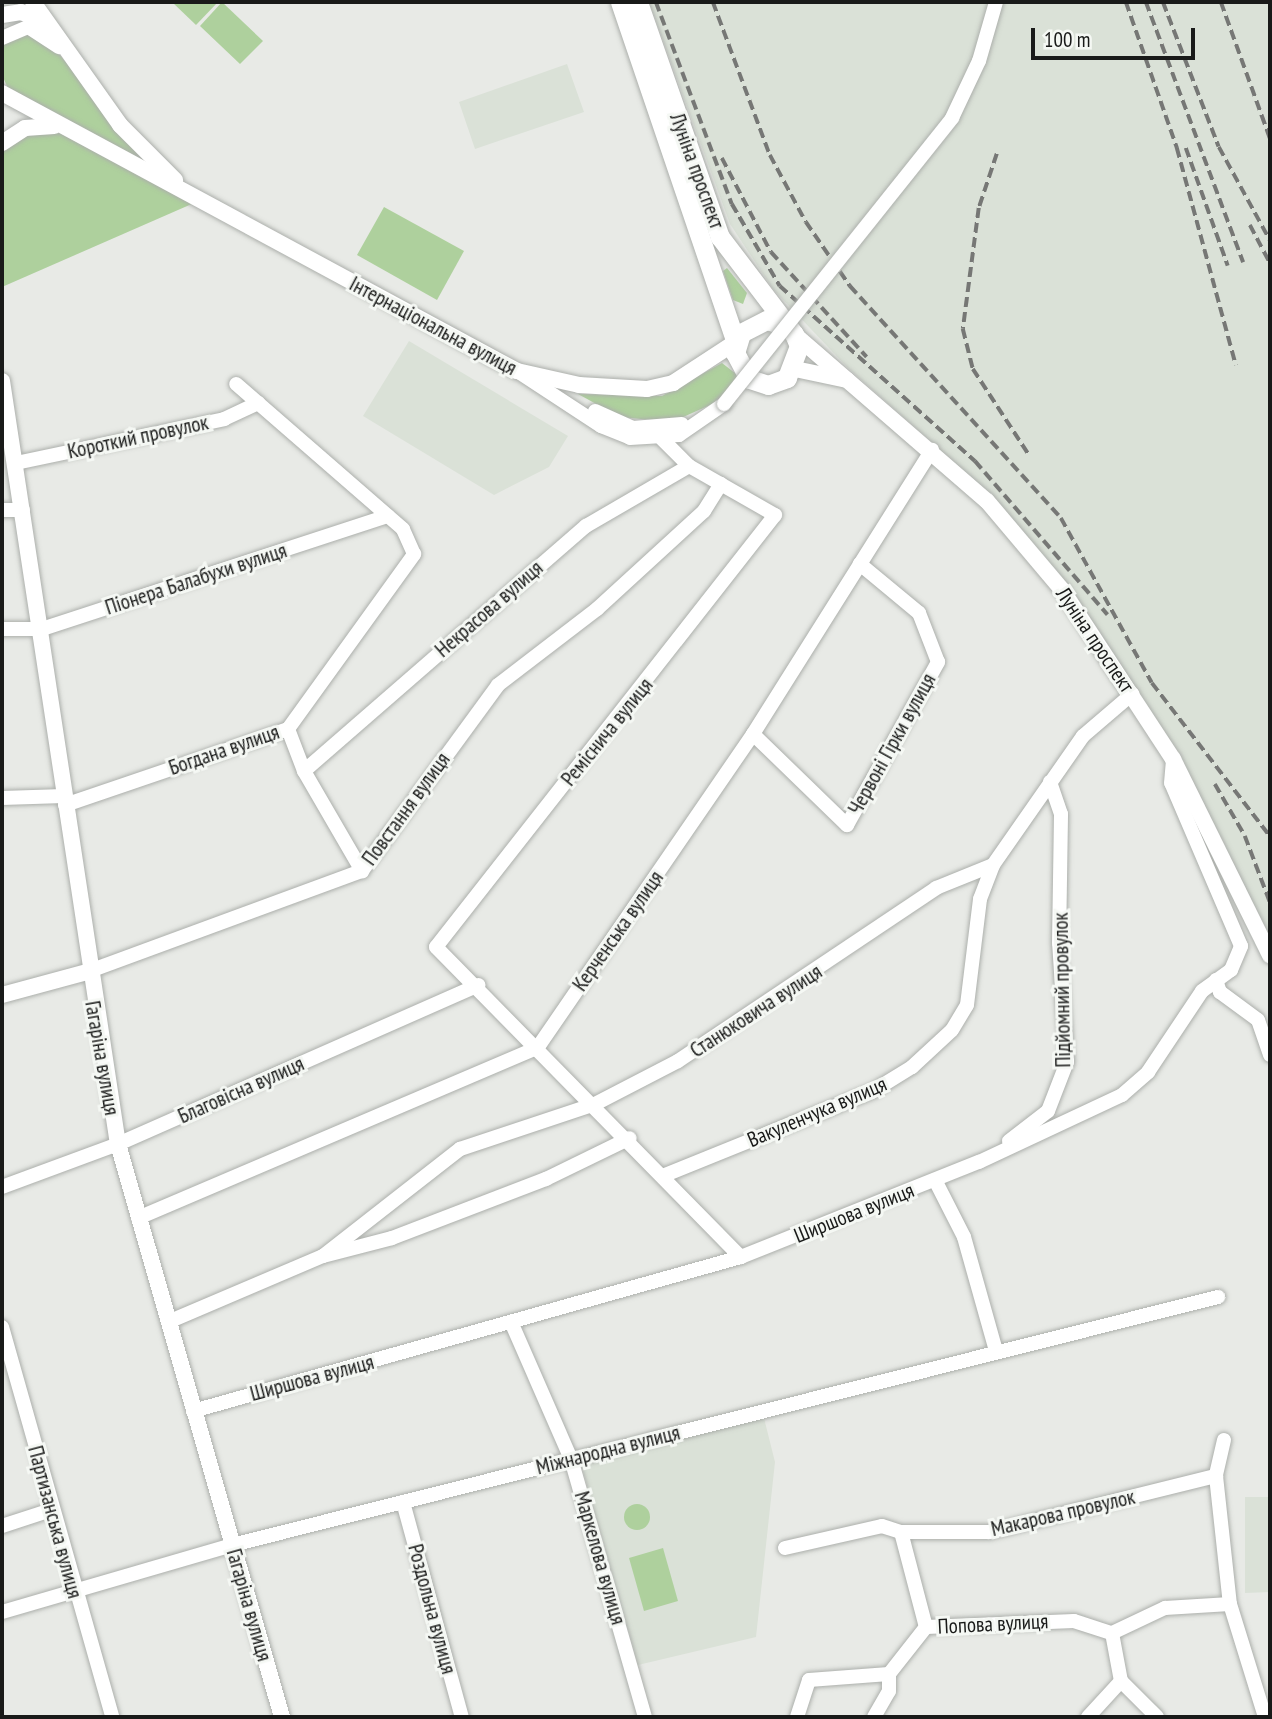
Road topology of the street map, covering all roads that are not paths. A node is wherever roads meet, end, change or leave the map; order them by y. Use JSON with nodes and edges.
{"nodes":[{"id":1,"x":33,"y":2,"type":"edge"},
{"id":2,"x":620,"y":2,"type":"edge"},
{"id":3,"x":638,"y":2,"type":"edge"},
{"id":4,"x":996,"y":2,"type":"edge"},
{"id":5,"x":2,"y":15,"type":"edge"},
{"id":6,"x":51,"y":27,"type":"junction"},
{"id":7,"x":2,"y":38,"type":"edge"},
{"id":8,"x":90,"y":82,"type":"junction"},
{"id":9,"x":3,"y":92,"type":"edge"},
{"id":10,"x":56,"y":126,"type":"junction"},
{"id":11,"x":2,"y":142,"type":"edge"},
{"id":12,"x":218,"y":210,"type":"junction"},
{"id":13,"x":790,"y":330,"type":"junction"},
{"id":14,"x":736,"y":342,"type":"junction"},
{"id":15,"x":714,"y":357,"type":"junction"},
{"id":16,"x":737,"y":364,"type":"junction"},
{"id":17,"x":795,"y":369,"type":"junction"},
{"id":18,"x":517,"y":371,"type":"junction"},
{"id":19,"x":547,"y":380,"type":"junction"},
{"id":20,"x":849,"y":380,"type":"junction"},
{"id":21,"x":2,"y":383,"type":"edge"},
{"id":22,"x":236,"y":384,"type":"dead end"},
{"id":23,"x":258,"y":403,"type":"junction"},
{"id":24,"x":724,"y":404,"type":"junction"},
{"id":25,"x":662,"y":439,"type":"junction"},
{"id":26,"x":932,"y":450,"type":"junction"},
{"id":27,"x":16,"y":463,"type":"junction"},
{"id":28,"x":689,"y":466,"type":"junction"},
{"id":29,"x":722,"y":484,"type":"junction"},
{"id":30,"x":2,"y":510,"type":"edge"},
{"id":31,"x":23,"y":510,"type":"junction"},
{"id":32,"x":388,"y":516,"type":"junction"},
{"id":33,"x":860,"y":564,"type":"junction"},
{"id":34,"x":2,"y":629,"type":"edge"},
{"id":35,"x":42,"y":629,"type":"junction"},
{"id":36,"x":1132,"y":694,"type":"junction"},
{"id":37,"x":288,"y":729,"type":"junction"},
{"id":38,"x":753,"y":734,"type":"junction"},
{"id":39,"x":1173,"y":759,"type":"junction"},
{"id":40,"x":304,"y":771,"type":"junction"},
{"id":41,"x":1051,"y":782,"type":"junction"},
{"id":42,"x":2,"y":798,"type":"edge"},
{"id":43,"x":65,"y":800,"type":"junction"},
{"id":44,"x":993,"y":865,"type":"junction"},
{"id":45,"x":362,"y":871,"type":"junction"},
{"id":46,"x":1270,"y":955,"type":"edge"},
{"id":47,"x":87,"y":972,"type":"junction"},
{"id":48,"x":1216,"y":980,"type":"junction"},
{"id":49,"x":478,"y":985,"type":"junction"},
{"id":50,"x":2,"y":995,"type":"edge"},
{"id":51,"x":538,"y":1048,"type":"junction"},
{"id":52,"x":1270,"y":1055,"type":"edge"},
{"id":53,"x":595,"y":1104,"type":"junction"},
{"id":54,"x":630,"y":1138,"type":"junction"},
{"id":55,"x":118,"y":1144,"type":"junction"},
{"id":56,"x":979,"y":1163,"type":"junction"},
{"id":57,"x":665,"y":1175,"type":"junction"},
{"id":58,"x":935,"y":1180,"type":"junction"},
{"id":59,"x":2,"y":1187,"type":"edge"},
{"id":60,"x":138,"y":1218,"type":"junction"},
{"id":61,"x":323,"y":1256,"type":"junction"},
{"id":62,"x":741,"y":1258,"type":"junction"},
{"id":63,"x":1217,"y":1297,"type":"dead end"},
{"id":64,"x":168,"y":1322,"type":"junction"},
{"id":65,"x":512,"y":1324,"type":"junction"},
{"id":66,"x":3,"y":1334,"type":"edge"},
{"id":67,"x":996,"y":1351,"type":"junction"},
{"id":68,"x":193,"y":1410,"type":"junction"},
{"id":69,"x":1224,"y":1440,"type":"dead end"},
{"id":70,"x":571,"y":1459,"type":"junction"},
{"id":71,"x":1216,"y":1476,"type":"junction"},
{"id":72,"x":403,"y":1502,"type":"junction"},
{"id":73,"x":51,"y":1510,"type":"junction"},
{"id":74,"x":2,"y":1526,"type":"edge"},
{"id":75,"x":901,"y":1532,"type":"junction"},
{"id":76,"x":232,"y":1545,"type":"junction"},
{"id":77,"x":785,"y":1548,"type":"dead end"},
{"id":78,"x":74,"y":1591,"type":"junction"},
{"id":79,"x":1230,"y":1604,"type":"junction"},
{"id":80,"x":2,"y":1612,"type":"edge"},
{"id":81,"x":926,"y":1627,"type":"junction"},
{"id":82,"x":1112,"y":1633,"type":"junction"},
{"id":83,"x":889,"y":1674,"type":"junction"},
{"id":84,"x":1121,"y":1681,"type":"junction"},
{"id":85,"x":112,"y":1717,"type":"edge"},
{"id":86,"x":282,"y":1717,"type":"edge"},
{"id":87,"x":462,"y":1717,"type":"edge"},
{"id":88,"x":645,"y":1717,"type":"edge"},
{"id":89,"x":797,"y":1717,"type":"edge"},
{"id":90,"x":874,"y":1717,"type":"edge"},
{"id":91,"x":1088,"y":1717,"type":"edge"},
{"id":92,"x":1157,"y":1717,"type":"edge"},
{"id":93,"x":1265,"y":1717,"type":"edge"}],
"edges":[{"from":1,"to":6,"type":"street"},
{"from":2,"to":14,"type":"main road","name":"Луніна проспект"},
{"from":3,"to":13,"type":"main road","name":"Луніна проспект"},
{"from":4,"to":24,"type":"street","bridge":true},
{"from":5,"to":6,"type":"street"},
{"from":6,"to":8,"type":"street"},
{"from":7,"to":8,"type":"street"},
{"from":8,"to":12,"type":"street"},
{"from":9,"to":10,"type":"street"},
{"from":10,"to":11,"type":"street"},
{"from":10,"to":12,"type":"street"},
{"from":12,"to":18,"type":"street","name":"Інтернаціональна вулиця"},
{"from":13,"to":14,"type":"main road"},
{"from":13,"to":17,"type":"main road"},
{"from":13,"to":20,"type":"street","name":"Луніна проспект"},
{"from":14,"to":15,"type":"street","name":"Інтернаціональна вулиця"},
{"from":14,"to":16,"type":"main road"},
{"from":15,"to":16,"type":"street"},
{"from":15,"to":19,"type":"street","name":"Інтернаціональна вулиця"},
{"from":16,"to":17,"type":"main road"},
{"from":17,"to":20,"type":"street","name":"Луніна проспект"},
{"from":18,"to":19,"type":"street","name":"Інтернаціональна вулиця"},
{"from":18,"to":25,"type":"street"},
{"from":19,"to":24,"type":"street"},
{"from":20,"to":26,"type":"street","name":"Луніна проспект"},
{"from":21,"to":27,"type":"street","name":"Гагаріна вулиця"},
{"from":22,"to":23,"type":"street"},
{"from":23,"to":27,"type":"street","name":"Короткий провулок"},
{"from":23,"to":32,"type":"street"},
{"from":24,"to":25,"type":"street"},
{"from":25,"to":28,"type":"street"},
{"from":26,"to":33,"type":"street","name":"Керченська вулиця"},
{"from":26,"to":36,"type":"street","name":"Луніна проспект"},
{"from":27,"to":31,"type":"street","name":"Гагаріна вулиця"},
{"from":28,"to":29,"type":"street"},
{"from":28,"to":40,"type":"street","name":"Некрасова вулиця"},
{"from":29,"to":45,"type":"street","name":"Повстання вулиця"},
{"from":29,"to":49,"type":"street","name":"Реміснича вулиця"},
{"from":30,"to":31,"type":"street"},
{"from":31,"to":35,"type":"street","name":"Гагаріна вулиця"},
{"from":32,"to":35,"type":"street","name":"Піонера Балабухи вулиця"},
{"from":32,"to":37,"type":"street","name":"Богдана вулиця"},
{"from":33,"to":38,"type":"street","name":"Керченська вулиця"},
{"from":33,"to":38,"type":"street","name":"Червоні Гірки вулиця"},
{"from":34,"to":35,"type":"street","name":"Піонера Балабухи вулиця"},
{"from":35,"to":43,"type":"street","name":"Гагаріна вулиця"},
{"from":36,"to":39,"type":"street","name":"Луніна проспект"},
{"from":36,"to":41,"type":"street"},
{"from":37,"to":40,"type":"street"},
{"from":37,"to":43,"type":"street","name":"Богдана вулиця"},
{"from":38,"to":51,"type":"street","name":"Керченська вулиця"},
{"from":39,"to":46,"type":"street","name":"Луніна проспект"},
{"from":39,"to":48,"type":"street","name":"Ширшова вулиця"},
{"from":40,"to":45,"type":"street"},
{"from":41,"to":44,"type":"street"},
{"from":41,"to":56,"type":"street","name":"Підйомний провулок"},
{"from":42,"to":43,"type":"street","name":"Богдана вулиця"},
{"from":43,"to":47,"type":"street","name":"Гагаріна вулиця"},
{"from":44,"to":53,"type":"street","name":"Станюковича вулиця"},
{"from":44,"to":57,"type":"street","name":"Вакуленчука вулиця"},
{"from":45,"to":47,"type":"street","name":"Повстання вулиця"},
{"from":47,"to":50,"type":"street","name":"Повстання вулиця"},
{"from":47,"to":55,"type":"street","name":"Гагаріна вулиця"},
{"from":48,"to":52,"type":"street"},
{"from":48,"to":56,"type":"street","name":"Ширшова вулиця"},
{"from":49,"to":51,"type":"street"},
{"from":49,"to":55,"type":"street","name":"Благовісна вулиця"},
{"from":51,"to":53,"type":"street"},
{"from":51,"to":60,"type":"street"},
{"from":53,"to":54,"type":"street"},
{"from":53,"to":61,"type":"street","name":"Станюковича вулиця"},
{"from":54,"to":57,"type":"street"},
{"from":54,"to":61,"type":"street","name":"Станюковича вулиця"},
{"from":55,"to":59,"type":"street","name":"Благовісна вулиця"},
{"from":55,"to":60,"type":"street","name":"Гагаріна вулиця"},
{"from":56,"to":58,"type":"street","name":"Ширшова вулиця"},
{"from":57,"to":62,"type":"street"},
{"from":58,"to":62,"type":"street","name":"Ширшова вулиця"},
{"from":58,"to":67,"type":"street"},
{"from":60,"to":64,"type":"street","name":"Гагаріна вулиця"},
{"from":61,"to":64,"type":"street","name":"Станюковича вулиця"},
{"from":62,"to":65,"type":"street","name":"Ширшова вулиця"},
{"from":63,"to":67,"type":"street","name":"Міжнародна вулиця"},
{"from":64,"to":68,"type":"street","name":"Гагаріна вулиця"},
{"from":65,"to":68,"type":"street","name":"Ширшова вулиця"},
{"from":65,"to":70,"type":"street","name":"Маркелова вулиця"},
{"from":66,"to":73,"type":"street","name":"Партизанська вулиця"},
{"from":67,"to":70,"type":"street","name":"Міжнародна вулиця"},
{"from":68,"to":76,"type":"street","name":"Гагаріна вулиця"},
{"from":69,"to":71,"type":"street"},
{"from":70,"to":72,"type":"street","name":"Міжнародна вулиця"},
{"from":70,"to":88,"type":"street","name":"Маркелова вулиця"},
{"from":71,"to":75,"type":"street","name":"Макарова провулок"},
{"from":71,"to":79,"type":"street"},
{"from":72,"to":76,"type":"street","name":"Міжнародна вулиця"},
{"from":72,"to":87,"type":"street","name":"Роздольна вулиця"},
{"from":73,"to":74,"type":"street"},
{"from":73,"to":78,"type":"street","name":"Партизанська вулиця"},
{"from":75,"to":77,"type":"street","name":"Макарова провулок"},
{"from":75,"to":81,"type":"street"},
{"from":76,"to":78,"type":"street","name":"Міжнародна вулиця"},
{"from":76,"to":86,"type":"street","name":"Гагаріна вулиця"},
{"from":78,"to":80,"type":"street","name":"Міжнародна вулиця"},
{"from":78,"to":85,"type":"street","name":"Партизанська вулиця"},
{"from":79,"to":82,"type":"street"},
{"from":79,"to":93,"type":"street"},
{"from":81,"to":82,"type":"street","name":"Попова вулиця"},
{"from":81,"to":83,"type":"street","name":"Попова вулиця"},
{"from":82,"to":84,"type":"street"},
{"from":83,"to":89,"type":"street"},
{"from":83,"to":90,"type":"street"},
{"from":84,"to":91,"type":"street"},
{"from":84,"to":92,"type":"street"}]}
